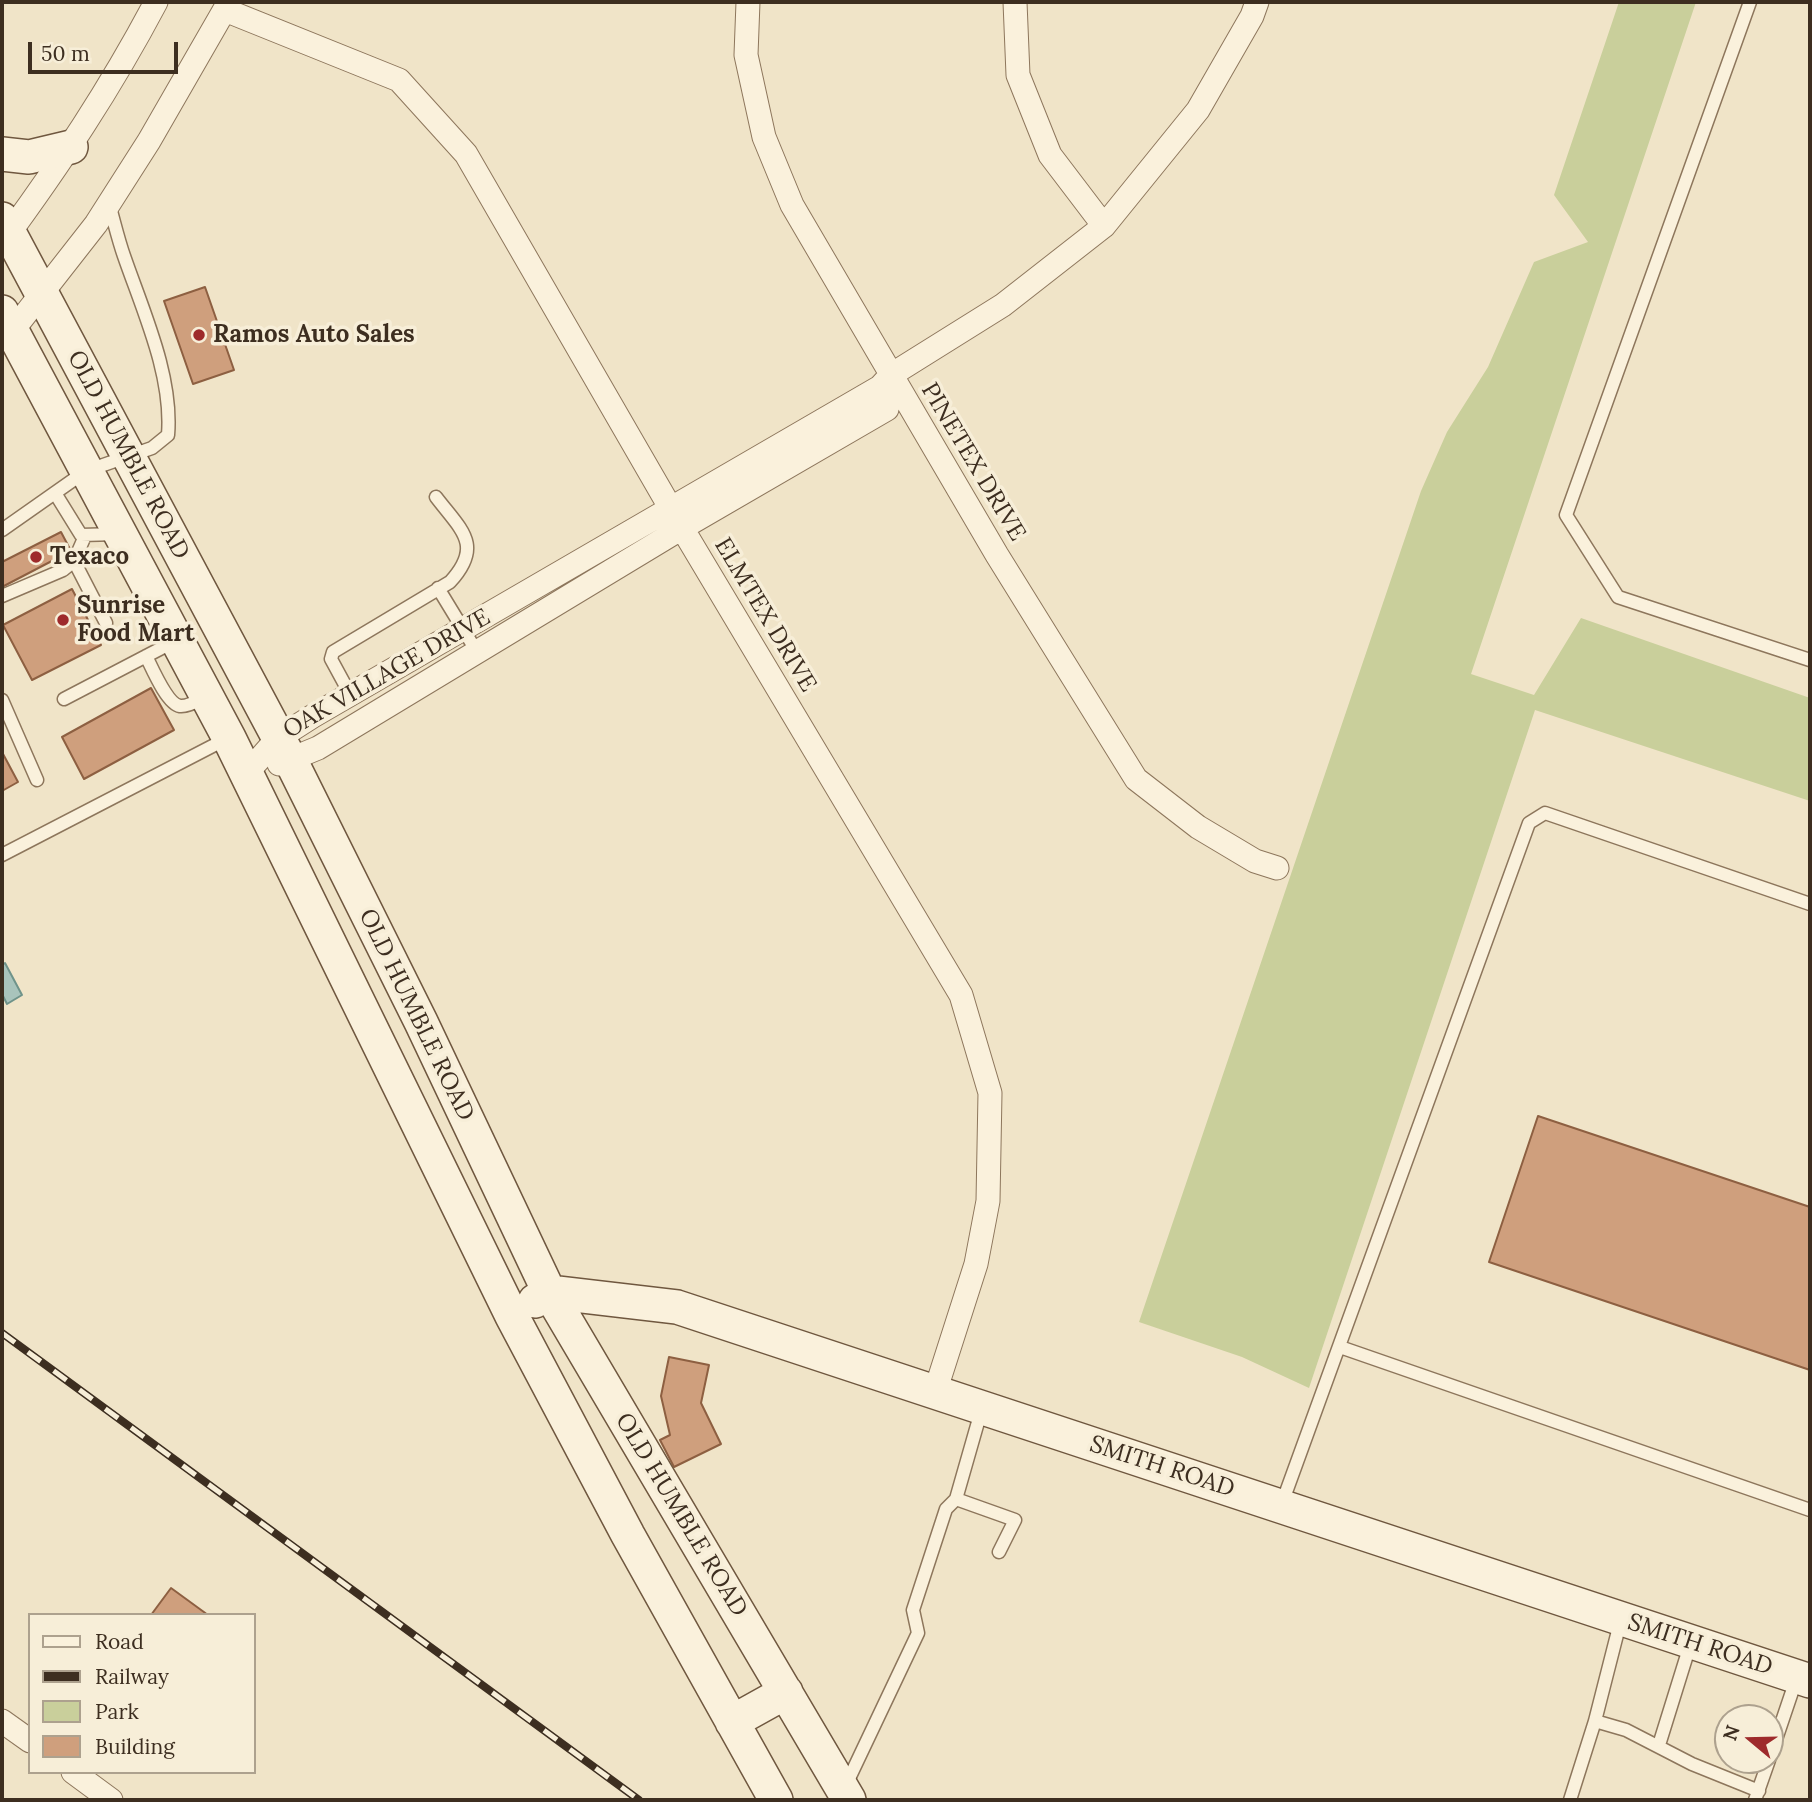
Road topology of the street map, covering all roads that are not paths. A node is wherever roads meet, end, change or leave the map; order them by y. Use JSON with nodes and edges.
{"nodes":[{"id":1,"x":156,"y":2,"type":"edge"},
{"id":2,"x":748,"y":2,"type":"edge"},
{"id":3,"x":1015,"y":2,"type":"edge"},
{"id":4,"x":1257,"y":2,"type":"edge"},
{"id":5,"x":1750,"y":2,"type":"edge"},
{"id":6,"x":227,"y":6,"type":"edge"},
{"id":7,"x":71,"y":147,"type":"junction"},
{"id":8,"x":2,"y":154,"type":"edge"},
{"id":9,"x":109,"y":204,"type":"junction"},
{"id":10,"x":1104,"y":226,"type":"junction"},
{"id":11,"x":4,"y":232,"type":"edge"},
{"id":12,"x":42,"y":293,"type":"junction"},
{"id":13,"x":5,"y":329,"type":"edge"},
{"id":14,"x":2,"y":372,"type":"edge"},
{"id":15,"x":891,"y":375,"type":"junction"},
{"id":16,"x":41,"y":385,"type":"junction"},
{"id":17,"x":129,"y":456,"type":"junction"},
{"id":18,"x":86,"y":471,"type":"junction"},
{"id":19,"x":55,"y":493,"type":"junction"},
{"id":20,"x":436,"y":497,"type":"dead end"},
{"id":21,"x":676,"y":518,"type":"junction"},
{"id":22,"x":2,"y":530,"type":"edge"},
{"id":23,"x":119,"y":534,"type":"junction"},
{"id":24,"x":85,"y":536,"type":"junction"},
{"id":25,"x":74,"y":561,"type":"junction"},
{"id":26,"x":438,"y":588,"type":"junction"},
{"id":27,"x":2,"y":596,"type":"edge"},
{"id":28,"x":106,"y":623,"type":"dead end"},
{"id":29,"x":463,"y":628,"type":"junction"},
{"id":30,"x":177,"y":640,"type":"junction"},
{"id":31,"x":477,"y":652,"type":"junction"},
{"id":32,"x":146,"y":656,"type":"junction"},
{"id":33,"x":1810,"y":660,"type":"edge"},
{"id":34,"x":350,"y":694,"type":"junction"},
{"id":35,"x":207,"y":697,"type":"junction"},
{"id":36,"x":64,"y":699,"type":"dead end"},
{"id":37,"x":2,"y":700,"type":"edge"},
{"id":38,"x":229,"y":738,"type":"junction"},
{"id":39,"x":284,"y":750,"type":"junction"},
{"id":40,"x":246,"y":774,"type":"junction"},
{"id":41,"x":37,"y":780,"type":"dead end"},
{"id":42,"x":2,"y":855,"type":"edge"},
{"id":43,"x":1277,"y":868,"type":"dead end"},
{"id":44,"x":1810,"y":904,"type":"edge"},
{"id":45,"x":421,"y":1022,"type":"junction"},
{"id":46,"x":379,"y":1041,"type":"junction"},
{"id":47,"x":549,"y":1292,"type":"junction"},
{"id":48,"x":512,"y":1316,"type":"junction"},
{"id":49,"x":1340,"y":1347,"type":"junction"},
{"id":50,"x":935,"y":1392,"type":"junction"},
{"id":51,"x":982,"y":1408,"type":"junction"},
{"id":52,"x":956,"y":1499,"type":"junction"},
{"id":53,"x":1281,"y":1506,"type":"junction"},
{"id":54,"x":1810,"y":1510,"type":"edge"},
{"id":55,"x":999,"y":1552,"type":"dead end"},
{"id":56,"x":1621,"y":1618,"type":"junction"},
{"id":57,"x":1691,"y":1641,"type":"junction"},
{"id":58,"x":1804,"y":1679,"type":"edge"},
{"id":59,"x":786,"y":1692,"type":"junction"},
{"id":60,"x":2,"y":1721,"type":"edge"},
{"id":61,"x":1595,"y":1721,"type":"junction"},
{"id":62,"x":732,"y":1722,"type":"junction"},
{"id":63,"x":1784,"y":1724,"type":"edge"},
{"id":64,"x":28,"y":1740,"type":"edge"},
{"id":65,"x":1659,"y":1745,"type":"junction"},
{"id":66,"x":76,"y":1774,"type":"edge"},
{"id":67,"x":1764,"y":1774,"type":"edge"},
{"id":68,"x":1757,"y":1795,"type":"edge"},
{"id":69,"x":839,"y":1797,"type":"edge"},
{"id":70,"x":111,"y":1800,"type":"edge"},
{"id":71,"x":776,"y":1800,"type":"edge"},
{"id":72,"x":1570,"y":1800,"type":"edge"}],
"edges":[{"from":1,"to":7,"type":"street"},
{"from":2,"to":15,"type":"street","name":"PINETEX DRIVE"},
{"from":3,"to":10,"type":"street"},
{"from":4,"to":10,"type":"street"},
{"from":5,"to":33,"type":"lane"},
{"from":6,"to":9,"type":"street"},
{"from":6,"to":21,"type":"street","name":"ELMTEX DRIVE"},
{"from":7,"to":8,"type":"main road"},
{"from":7,"to":11,"type":"street"},
{"from":9,"to":12,"type":"street"},
{"from":9,"to":17,"type":"lane"},
{"from":10,"to":15,"type":"street"},
{"from":11,"to":12,"type":"main road","name":"OLD HUMBLE ROAD"},
{"from":12,"to":13,"type":"street"},
{"from":12,"to":17,"type":"main road","name":"OLD HUMBLE ROAD"},
{"from":13,"to":16,"type":"main road","name":"OLD HUMBLE ROAD"},
{"from":14,"to":16,"type":"main road"},
{"from":15,"to":21,"type":"street","name":"OAK VILLAGE DRIVE"},
{"from":15,"to":43,"type":"street","name":"PINETEX DRIVE"},
{"from":16,"to":18,"type":"main road","name":"OLD HUMBLE ROAD"},
{"from":17,"to":18,"type":"lane"},
{"from":17,"to":39,"type":"main road","name":"OLD HUMBLE ROAD"},
{"from":18,"to":19,"type":"lane"},
{"from":18,"to":23,"type":"main road","name":"OLD HUMBLE ROAD"},
{"from":19,"to":22,"type":"lane"},
{"from":19,"to":24,"type":"lane"},
{"from":20,"to":26,"type":"lane"},
{"from":21,"to":29,"type":"street","name":"OAK VILLAGE DRIVE"},
{"from":21,"to":31,"type":"street","name":"OAK VILLAGE DRIVE"},
{"from":21,"to":50,"type":"street","name":"ELMTEX DRIVE"},
{"from":23,"to":24,"type":"lane"},
{"from":23,"to":30,"type":"main road","name":"OLD HUMBLE ROAD"},
{"from":24,"to":25,"type":"lane"},
{"from":25,"to":27,"type":"lane"},
{"from":25,"to":28,"type":"lane"},
{"from":26,"to":29,"type":"lane"},
{"from":26,"to":34,"type":"lane"},
{"from":29,"to":31,"type":"lane"},
{"from":29,"to":34,"type":"street","name":"OAK VILLAGE DRIVE"},
{"from":30,"to":32,"type":"lane"},
{"from":30,"to":35,"type":"main road","name":"OLD HUMBLE ROAD"},
{"from":31,"to":39,"type":"street","name":"OAK VILLAGE DRIVE"},
{"from":32,"to":35,"type":"lane"},
{"from":32,"to":36,"type":"lane"},
{"from":34,"to":39,"type":"street","name":"OAK VILLAGE DRIVE"},
{"from":35,"to":38,"type":"main road","name":"OLD HUMBLE ROAD"},
{"from":37,"to":41,"type":"lane"},
{"from":38,"to":40,"type":"main road","name":"OLD HUMBLE ROAD"},
{"from":38,"to":42,"type":"lane"},
{"from":39,"to":40,"type":"street","name":"OAK VILLAGE DRIVE"},
{"from":39,"to":45,"type":"main road","name":"OLD HUMBLE ROAD"},
{"from":40,"to":46,"type":"main road","name":"OLD HUMBLE ROAD"},
{"from":44,"to":49,"type":"lane"},
{"from":45,"to":46,"type":"main road"},
{"from":45,"to":47,"type":"main road","name":"OLD HUMBLE ROAD"},
{"from":46,"to":48,"type":"main road","name":"OLD HUMBLE ROAD"},
{"from":47,"to":48,"type":"main road"},
{"from":47,"to":50,"type":"main road","name":"SMITH ROAD"},
{"from":47,"to":59,"type":"main road","name":"OLD HUMBLE ROAD"},
{"from":48,"to":62,"type":"main road","name":"OLD HUMBLE ROAD"},
{"from":49,"to":53,"type":"lane"},
{"from":49,"to":54,"type":"lane"},
{"from":50,"to":51,"type":"main road","name":"SMITH ROAD"},
{"from":51,"to":52,"type":"lane"},
{"from":51,"to":53,"type":"main road","name":"SMITH ROAD"},
{"from":52,"to":55,"type":"lane"},
{"from":52,"to":69,"type":"lane"},
{"from":53,"to":56,"type":"main road","name":"SMITH ROAD"},
{"from":56,"to":57,"type":"main road","name":"SMITH ROAD"},
{"from":56,"to":61,"type":"lane"},
{"from":57,"to":58,"type":"main road","name":"SMITH ROAD"},
{"from":57,"to":65,"type":"lane"},
{"from":58,"to":63,"type":"lane"},
{"from":59,"to":62,"type":"main road"},
{"from":59,"to":69,"type":"main road","name":"OLD HUMBLE ROAD"},
{"from":60,"to":64,"type":"street"},
{"from":61,"to":65,"type":"lane"},
{"from":61,"to":72,"type":"lane"},
{"from":62,"to":71,"type":"main road","name":"OLD HUMBLE ROAD"},
{"from":65,"to":68,"type":"lane"},
{"from":66,"to":70,"type":"street"},
{"from":67,"to":68,"type":"lane"}]}
